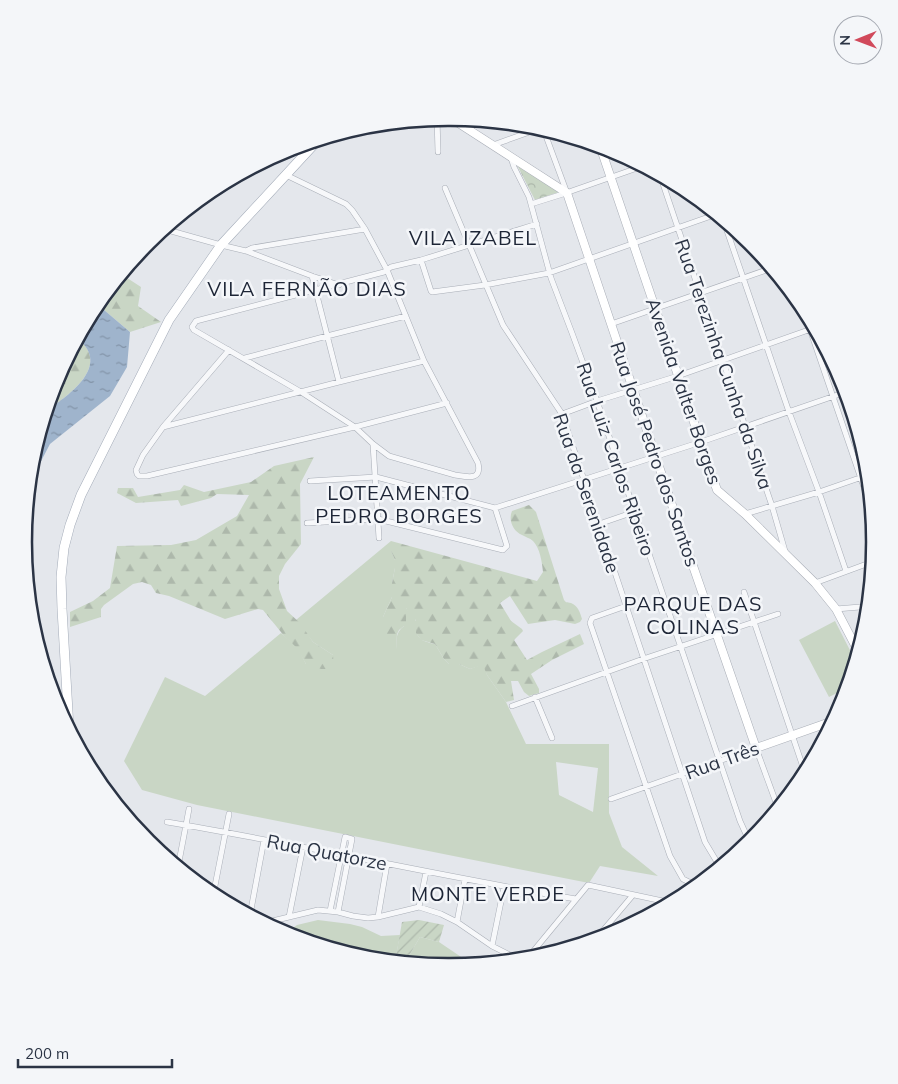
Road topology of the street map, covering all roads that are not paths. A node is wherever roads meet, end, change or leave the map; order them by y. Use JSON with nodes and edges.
{"nodes":[{"id":1,"x":437,"y":125,"type":"edge"},
{"id":2,"x":462,"y":125,"type":"edge"},
{"id":3,"x":527,"y":133,"type":"edge"},
{"id":4,"x":546,"y":137,"type":"edge"},
{"id":5,"x":493,"y":145,"type":"junction"},
{"id":6,"x":309,"y":150,"type":"edge"},
{"id":7,"x":438,"y":152,"type":"dead end"},
{"id":8,"x":603,"y":155,"type":"edge"},
{"id":9,"x":511,"y":158,"type":"junction"},
{"id":10,"x":635,"y":169,"type":"edge"},
{"id":11,"x":286,"y":175,"type":"junction"},
{"id":12,"x":611,"y":177,"type":"junction"},
{"id":13,"x":663,"y":185,"type":"edge"},
{"id":14,"x":445,"y":188,"type":"dead end"},
{"id":15,"x":567,"y":193,"type":"junction"},
{"id":16,"x":532,"y":204,"type":"junction"},
{"id":17,"x":709,"y":217,"type":"edge"},
{"id":18,"x":537,"y":224,"type":"junction"},
{"id":19,"x":677,"y":228,"type":"junction"},
{"id":20,"x":365,"y":229,"type":"junction"},
{"id":21,"x":172,"y":231,"type":"edge"},
{"id":22,"x":727,"y":232,"type":"edge"},
{"id":23,"x":633,"y":244,"type":"junction"},
{"id":24,"x":221,"y":245,"type":"junction"},
{"id":25,"x":469,"y":246,"type":"junction"},
{"id":26,"x":246,"y":251,"type":"junction"},
{"id":27,"x":589,"y":259,"type":"junction"},
{"id":28,"x":421,"y":260,"type":"junction"},
{"id":29,"x":387,"y":270,"type":"junction"},
{"id":30,"x":765,"y":271,"type":"edge"},
{"id":31,"x":549,"y":273,"type":"junction"},
{"id":32,"x":312,"y":276,"type":"junction"},
{"id":33,"x":744,"y":279,"type":"junction"},
{"id":34,"x":339,"y":285,"type":"junction"},
{"id":35,"x":485,"y":285,"type":"junction"},
{"id":36,"x":316,"y":290,"type":"junction"},
{"id":37,"x":699,"y":293,"type":"junction"},
{"id":38,"x":656,"y":309,"type":"junction"},
{"id":39,"x":406,"y":316,"type":"junction"},
{"id":40,"x":611,"y":324,"type":"junction"},
{"id":41,"x":808,"y":331,"type":"edge"},
{"id":42,"x":327,"y":336,"type":"junction"},
{"id":43,"x":766,"y":346,"type":"junction"},
{"id":44,"x":818,"y":348,"type":"edge"},
{"id":45,"x":229,"y":350,"type":"junction"},
{"id":46,"x":244,"y":358,"type":"junction"},
{"id":47,"x":722,"y":360,"type":"junction"},
{"id":48,"x":424,"y":361,"type":"junction"},
{"id":49,"x":678,"y":376,"type":"junction"},
{"id":50,"x":339,"y":382,"type":"junction"},
{"id":51,"x":633,"y":390,"type":"junction"},
{"id":52,"x":301,"y":392,"type":"junction"},
{"id":53,"x":838,"y":395,"type":"edge"},
{"id":54,"x":832,"y":397,"type":"junction"},
{"id":55,"x":597,"y":401,"type":"junction"},
{"id":56,"x":447,"y":403,"type":"junction"},
{"id":57,"x":789,"y":412,"type":"junction"},
{"id":58,"x":562,"y":414,"type":"junction"},
{"id":59,"x":163,"y":427,"type":"junction"},
{"id":60,"x":355,"y":427,"type":"junction"},
{"id":61,"x":745,"y":427,"type":"junction"},
{"id":62,"x":701,"y":442,"type":"junction"},
{"id":63,"x":373,"y":444,"type":"junction"},
{"id":64,"x":656,"y":456,"type":"junction"},
{"id":65,"x":619,"y":468,"type":"junction"},
{"id":66,"x":859,"y":471,"type":"edge"},
{"id":67,"x":376,"y":477,"type":"junction"},
{"id":68,"x":860,"y":477,"type":"edge"},
{"id":69,"x":583,"y":480,"type":"junction"},
{"id":70,"x":310,"y":481,"type":"dead end"},
{"id":71,"x":819,"y":492,"type":"junction"},
{"id":72,"x":772,"y":506,"type":"junction"},
{"id":73,"x":495,"y":508,"type":"junction"},
{"id":74,"x":634,"y":512,"type":"junction"},
{"id":75,"x":745,"y":514,"type":"junction"},
{"id":76,"x":378,"y":519,"type":"junction"},
{"id":77,"x":307,"y":523,"type":"dead end"},
{"id":78,"x":599,"y":524,"type":"junction"},
{"id":79,"x":379,"y":538,"type":"dead end"},
{"id":80,"x":785,"y":554,"type":"junction"},
{"id":81,"x":865,"y":565,"type":"edge"},
{"id":82,"x":846,"y":572,"type":"junction"},
{"id":83,"x":815,"y":583,"type":"junction"},
{"id":84,"x":744,"y":592,"type":"dead end"},
{"id":85,"x":626,"y":606,"type":"junction"},
{"id":86,"x":860,"y":606,"type":"dead end"},
{"id":87,"x":836,"y":608,"type":"junction"},
{"id":88,"x":778,"y":614,"type":"dead end"},
{"id":89,"x":754,"y":622,"type":"junction"},
{"id":90,"x":717,"y":634,"type":"junction"},
{"id":91,"x":853,"y":641,"type":"edge"},
{"id":92,"x":680,"y":646,"type":"junction"},
{"id":93,"x":643,"y":659,"type":"junction"},
{"id":94,"x":607,"y":672,"type":"junction"},
{"id":95,"x":535,"y":698,"type":"junction"},
{"id":96,"x":512,"y":706,"type":"dead end"},
{"id":97,"x":68,"y":710,"type":"edge"},
{"id":98,"x":823,"y":725,"type":"edge"},
{"id":99,"x":793,"y":735,"type":"junction"},
{"id":100,"x":552,"y":738,"type":"dead end"},
{"id":101,"x":756,"y":748,"type":"junction"},
{"id":102,"x":719,"y":761,"type":"junction"},
{"id":103,"x":802,"y":762,"type":"edge"},
{"id":104,"x":683,"y":774,"type":"junction"},
{"id":105,"x":646,"y":786,"type":"junction"},
{"id":106,"x":611,"y":799,"type":"dead end"},
{"id":107,"x":775,"y":801,"type":"edge"},
{"id":108,"x":189,"y":809,"type":"dead end"},
{"id":109,"x":229,"y":814,"type":"dead end"},
{"id":110,"x":167,"y":822,"type":"dead end"},
{"id":111,"x":186,"y":825,"type":"junction"},
{"id":112,"x":225,"y":832,"type":"junction"},
{"id":113,"x":746,"y":835,"type":"edge"},
{"id":114,"x":264,"y":840,"type":"junction"},
{"id":115,"x":302,"y":847,"type":"junction"},
{"id":116,"x":341,"y":855,"type":"junction"},
{"id":117,"x":348,"y":856,"type":"junction"},
{"id":118,"x":179,"y":859,"type":"edge"},
{"id":119,"x":716,"y":861,"type":"edge"},
{"id":120,"x":387,"y":864,"type":"junction"},
{"id":121,"x":426,"y":872,"type":"junction"},
{"id":122,"x":465,"y":879,"type":"junction"},
{"id":123,"x":689,"y":882,"type":"edge"},
{"id":124,"x":215,"y":886,"type":"edge"},
{"id":125,"x":504,"y":887,"type":"junction"},
{"id":126,"x":633,"y":895,"type":"junction"},
{"id":127,"x":576,"y":899,"type":"junction"},
{"id":128,"x":661,"y":901,"type":"edge"},
{"id":129,"x":419,"y":907,"type":"junction"},
{"id":130,"x":251,"y":909,"type":"edge"},
{"id":131,"x":330,"y":910,"type":"junction"},
{"id":132,"x":338,"y":912,"type":"junction"},
{"id":133,"x":289,"y":917,"type":"junction"},
{"id":134,"x":378,"y":917,"type":"junction"},
{"id":135,"x":275,"y":920,"type":"edge"},
{"id":136,"x":457,"y":922,"type":"junction"},
{"id":137,"x":605,"y":928,"type":"edge"},
{"id":138,"x":492,"y":946,"type":"junction"},
{"id":139,"x":535,"y":949,"type":"edge"},
{"id":140,"x":508,"y":954,"type":"edge"}],
"edges":[{"from":1,"to":7,"type":"street"},
{"from":2,"to":5,"type":"street"},
{"from":3,"to":5,"type":"street"},
{"from":4,"to":15,"type":"street","name":"Rua José Pedro dos Santos"},
{"from":5,"to":9,"type":"street"},
{"from":6,"to":11,"type":"main road"},
{"from":8,"to":12,"type":"street","name":"Avenida Valter Borges"},
{"from":9,"to":15,"type":"street"},
{"from":9,"to":16,"type":"street","name":"Rua Luiz Carlos Ribeiro"},
{"from":10,"to":12,"type":"street"},
{"from":11,"to":20,"type":"street"},
{"from":11,"to":24,"type":"main road"},
{"from":12,"to":15,"type":"street"},
{"from":12,"to":23,"type":"street","name":"Avenida Valter Borges"},
{"from":13,"to":19,"type":"street","name":"Rua Terezinha Cunha da Silva"},
{"from":14,"to":25,"type":"street","name":"Rua da Serenidade"},
{"from":15,"to":16,"type":"street"},
{"from":15,"to":27,"type":"street","name":"Rua José Pedro dos Santos"},
{"from":16,"to":18,"type":"street","name":"Rua Luiz Carlos Ribeiro"},
{"from":17,"to":19,"type":"street"},
{"from":18,"to":25,"type":"street"},
{"from":18,"to":31,"type":"street","name":"Rua Luiz Carlos Ribeiro"},
{"from":19,"to":23,"type":"street"},
{"from":19,"to":37,"type":"street","name":"Rua Terezinha Cunha da Silva"},
{"from":20,"to":26,"type":"street"},
{"from":20,"to":29,"type":"street"},
{"from":21,"to":24,"type":"street"},
{"from":22,"to":33,"type":"street"},
{"from":23,"to":27,"type":"street"},
{"from":23,"to":38,"type":"street","name":"Avenida Valter Borges"},
{"from":24,"to":26,"type":"street"},
{"from":24,"to":97,"type":"main road"},
{"from":25,"to":28,"type":"street"},
{"from":25,"to":35,"type":"street","name":"Rua da Serenidade"},
{"from":26,"to":32,"type":"street"},
{"from":27,"to":31,"type":"street"},
{"from":27,"to":40,"type":"street","name":"Rua José Pedro dos Santos"},
{"from":28,"to":29,"type":"street"},
{"from":28,"to":35,"type":"street"},
{"from":29,"to":34,"type":"street"},
{"from":29,"to":39,"type":"street"},
{"from":30,"to":33,"type":"street"},
{"from":31,"to":35,"type":"street"},
{"from":31,"to":55,"type":"street","name":"Rua Luiz Carlos Ribeiro"},
{"from":32,"to":34,"type":"street"},
{"from":32,"to":36,"type":"street"},
{"from":33,"to":37,"type":"street"},
{"from":33,"to":43,"type":"street"},
{"from":34,"to":36,"type":"street"},
{"from":35,"to":58,"type":"street","name":"Rua da Serenidade"},
{"from":36,"to":42,"type":"street"},
{"from":36,"to":45,"type":"street"},
{"from":37,"to":38,"type":"street"},
{"from":37,"to":47,"type":"street","name":"Rua Terezinha Cunha da Silva"},
{"from":38,"to":40,"type":"street"},
{"from":38,"to":49,"type":"street","name":"Avenida Valter Borges"},
{"from":39,"to":42,"type":"street"},
{"from":39,"to":48,"type":"street"},
{"from":40,"to":51,"type":"street","name":"Rua José Pedro dos Santos"},
{"from":41,"to":43,"type":"street"},
{"from":42,"to":46,"type":"street"},
{"from":42,"to":50,"type":"street"},
{"from":43,"to":47,"type":"street"},
{"from":43,"to":57,"type":"street"},
{"from":44,"to":54,"type":"street"},
{"from":45,"to":46,"type":"street"},
{"from":45,"to":59,"type":"street"},
{"from":46,"to":52,"type":"street"},
{"from":47,"to":49,"type":"street"},
{"from":47,"to":61,"type":"street","name":"Rua Terezinha Cunha da Silva"},
{"from":48,"to":50,"type":"street"},
{"from":48,"to":56,"type":"street"},
{"from":49,"to":51,"type":"street"},
{"from":49,"to":62,"type":"street","name":"Avenida Valter Borges"},
{"from":50,"to":52,"type":"street"},
{"from":51,"to":55,"type":"street"},
{"from":51,"to":64,"type":"street","name":"Rua José Pedro dos Santos"},
{"from":52,"to":59,"type":"street"},
{"from":52,"to":60,"type":"street"},
{"from":53,"to":54,"type":"street"},
{"from":54,"to":57,"type":"street"},
{"from":54,"to":66,"type":"street"},
{"from":55,"to":58,"type":"street"},
{"from":55,"to":65,"type":"street","name":"Rua Luiz Carlos Ribeiro"},
{"from":56,"to":60,"type":"street"},
{"from":56,"to":63,"type":"street"},
{"from":57,"to":61,"type":"street"},
{"from":57,"to":71,"type":"street"},
{"from":58,"to":69,"type":"street","name":"Rua da Serenidade"},
{"from":59,"to":60,"type":"street"},
{"from":60,"to":63,"type":"street"},
{"from":61,"to":62,"type":"street"},
{"from":61,"to":72,"type":"street","name":"Rua Terezinha Cunha da Silva"},
{"from":62,"to":64,"type":"street"},
{"from":62,"to":75,"type":"street","name":"Avenida Valter Borges"},
{"from":63,"to":67,"type":"street"},
{"from":64,"to":65,"type":"street"},
{"from":64,"to":90,"type":"street","name":"Rua José Pedro dos Santos"},
{"from":65,"to":69,"type":"street"},
{"from":65,"to":74,"type":"street","name":"Rua Luiz Carlos Ribeiro"},
{"from":67,"to":70,"type":"street"},
{"from":67,"to":73,"type":"street"},
{"from":67,"to":76,"type":"street"},
{"from":68,"to":71,"type":"street"},
{"from":69,"to":73,"type":"street"},
{"from":69,"to":78,"type":"street","name":"Rua da Serenidade"},
{"from":71,"to":72,"type":"street"},
{"from":71,"to":82,"type":"street"},
{"from":72,"to":75,"type":"street"},
{"from":72,"to":80,"type":"street","name":"Rua Terezinha Cunha da Silva"},
{"from":73,"to":76,"type":"street"},
{"from":74,"to":78,"type":"street"},
{"from":74,"to":92,"type":"street","name":"Rua Luiz Carlos Ribeiro"},
{"from":75,"to":80,"type":"street","name":"Avenida Valter Borges"},
{"from":76,"to":77,"type":"street"},
{"from":76,"to":79,"type":"street"},
{"from":78,"to":85,"type":"street","name":"Rua da Serenidade"},
{"from":80,"to":83,"type":"street","name":"Avenida Valter Borges"},
{"from":81,"to":82,"type":"street"},
{"from":82,"to":83,"type":"street"},
{"from":83,"to":87,"type":"street","name":"Avenida Valter Borges"},
{"from":84,"to":89,"type":"street"},
{"from":85,"to":93,"type":"street","name":"Rua da Serenidade"},
{"from":85,"to":94,"type":"street"},
{"from":86,"to":87,"type":"street"},
{"from":87,"to":91,"type":"street","name":"Avenida Valter Borges"},
{"from":88,"to":89,"type":"street"},
{"from":89,"to":90,"type":"street"},
{"from":89,"to":99,"type":"street"},
{"from":90,"to":92,"type":"street"},
{"from":90,"to":101,"type":"street","name":"Rua José Pedro dos Santos"},
{"from":92,"to":93,"type":"street"},
{"from":92,"to":102,"type":"street","name":"Rua Luiz Carlos Ribeiro"},
{"from":93,"to":94,"type":"street"},
{"from":93,"to":104,"type":"street","name":"Rua da Serenidade"},
{"from":94,"to":95,"type":"street"},
{"from":94,"to":105,"type":"street"},
{"from":95,"to":96,"type":"street"},
{"from":95,"to":100,"type":"street"},
{"from":98,"to":99,"type":"street","name":"Rua Três"},
{"from":99,"to":101,"type":"street","name":"Rua Três"},
{"from":99,"to":103,"type":"street"},
{"from":101,"to":102,"type":"street","name":"Rua Três"},
{"from":101,"to":107,"type":"street","name":"Rua José Pedro dos Santos"},
{"from":102,"to":104,"type":"street","name":"Rua Três"},
{"from":102,"to":113,"type":"street","name":"Rua Luiz Carlos Ribeiro"},
{"from":104,"to":105,"type":"street","name":"Rua Três"},
{"from":104,"to":119,"type":"street","name":"Rua da Serenidade"},
{"from":105,"to":106,"type":"street","name":"Rua Três"},
{"from":105,"to":123,"type":"street"},
{"from":108,"to":111,"type":"street"},
{"from":109,"to":112,"type":"street"},
{"from":110,"to":111,"type":"street","name":"Rua Quatorze"},
{"from":111,"to":112,"type":"street","name":"Rua Quatorze"},
{"from":111,"to":118,"type":"street"},
{"from":112,"to":114,"type":"street","name":"Rua Quatorze"},
{"from":112,"to":124,"type":"street"},
{"from":114,"to":115,"type":"street","name":"Rua Quatorze"},
{"from":114,"to":130,"type":"street"},
{"from":115,"to":116,"type":"street","name":"Rua Quatorze"},
{"from":115,"to":133,"type":"street"},
{"from":116,"to":117,"type":"street","name":"Rua Quatorze"},
{"from":116,"to":117,"type":"street"},
{"from":116,"to":131,"type":"street"},
{"from":117,"to":120,"type":"street","name":"Rua Quatorze"},
{"from":117,"to":132,"type":"street"},
{"from":120,"to":121,"type":"street","name":"Rua Quatorze"},
{"from":120,"to":134,"type":"street"},
{"from":121,"to":122,"type":"street","name":"Rua Quatorze"},
{"from":121,"to":129,"type":"street"},
{"from":122,"to":125,"type":"street","name":"Rua Quatorze"},
{"from":122,"to":136,"type":"street"},
{"from":125,"to":127,"type":"street","name":"Rua Quatorze"},
{"from":125,"to":138,"type":"street"},
{"from":126,"to":127,"type":"street"},
{"from":126,"to":128,"type":"street"},
{"from":126,"to":137,"type":"street"},
{"from":127,"to":139,"type":"street"},
{"from":129,"to":134,"type":"street"},
{"from":129,"to":136,"type":"street"},
{"from":131,"to":132,"type":"street"},
{"from":131,"to":133,"type":"street"},
{"from":132,"to":134,"type":"street"},
{"from":133,"to":135,"type":"street"},
{"from":136,"to":138,"type":"street"},
{"from":138,"to":140,"type":"street"}]}
